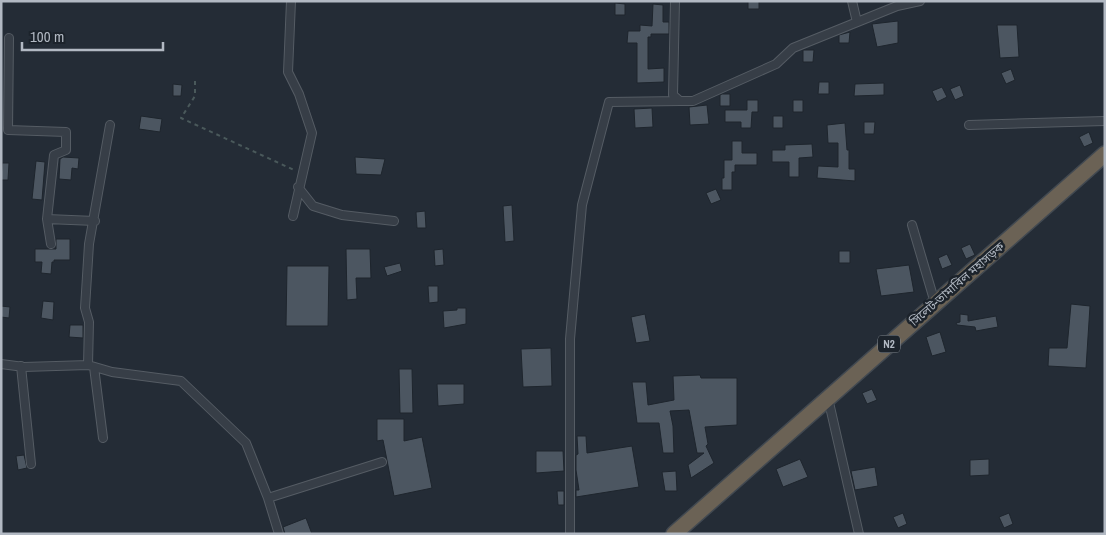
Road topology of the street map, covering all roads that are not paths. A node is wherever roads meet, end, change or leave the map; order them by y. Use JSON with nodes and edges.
{"nodes":[{"id":1,"x":291,"y":1,"type":"edge"},
{"id":2,"x":676,"y":1,"type":"edge"},
{"id":3,"x":852,"y":1,"type":"edge"},
{"id":4,"x":920,"y":1,"type":"edge"},
{"id":5,"x":857,"y":22,"type":"junction"},
{"id":6,"x":8,"y":38,"type":"dead end"},
{"id":7,"x":680,"y":102,"type":"junction"},
{"id":8,"x":1105,"y":121,"type":"edge"},
{"id":9,"x":110,"y":125,"type":"dead end"},
{"id":10,"x":969,"y":125,"type":"dead end"},
{"id":11,"x":1105,"y":154,"type":"edge"},
{"id":12,"x":298,"y":187,"type":"junction"},
{"id":13,"x":293,"y":216,"type":"dead end"},
{"id":14,"x":46,"y":219,"type":"junction"},
{"id":15,"x":95,"y":221,"type":"junction"},
{"id":16,"x":394,"y":222,"type":"dead end"},
{"id":17,"x":912,"y":225,"type":"dead end"},
{"id":18,"x":51,"y":244,"type":"dead end"},
{"id":19,"x":935,"y":304,"type":"junction"},
{"id":20,"x":1,"y":364,"type":"edge"},
{"id":21,"x":21,"y":366,"type":"junction"},
{"id":22,"x":91,"y":366,"type":"junction"},
{"id":23,"x":828,"y":398,"type":"junction"},
{"id":24,"x":103,"y":438,"type":"dead end"},
{"id":25,"x":382,"y":462,"type":"dead end"},
{"id":26,"x":31,"y":464,"type":"dead end"},
{"id":27,"x":268,"y":498,"type":"junction"},
{"id":28,"x":279,"y":534,"type":"edge"},
{"id":29,"x":570,"y":534,"type":"edge"},
{"id":30,"x":674,"y":534,"type":"edge"},
{"id":31,"x":859,"y":534,"type":"edge"}],
"edges":[{"from":1,"to":12,"type":"street"},
{"from":2,"to":7,"type":"street"},
{"from":3,"to":5,"type":"street"},
{"from":4,"to":5,"type":"street"},
{"from":5,"to":7,"type":"street"},
{"from":6,"to":14,"type":"street"},
{"from":7,"to":29,"type":"street"},
{"from":8,"to":10,"type":"street"},
{"from":9,"to":15,"type":"street"},
{"from":11,"to":19,"type":"highway","name":"সিলেট-তামাবিল মহাসড়ক","number":"N2"},
{"from":12,"to":13,"type":"street"},
{"from":12,"to":16,"type":"street"},
{"from":14,"to":15,"type":"street"},
{"from":14,"to":18,"type":"street"},
{"from":15,"to":22,"type":"street"},
{"from":17,"to":19,"type":"street"},
{"from":19,"to":23,"type":"highway","name":"সিলেট-তামাবিল মহাসড়ক","number":"N2"},
{"from":20,"to":21,"type":"street"},
{"from":21,"to":22,"type":"street"},
{"from":21,"to":26,"type":"street"},
{"from":22,"to":24,"type":"street"},
{"from":22,"to":27,"type":"street"},
{"from":23,"to":30,"type":"highway","name":"সিলেট-তামাবিল মহাসড়ক","number":"N2"},
{"from":23,"to":31,"type":"street"},
{"from":25,"to":27,"type":"street"},
{"from":27,"to":28,"type":"street"}]}
